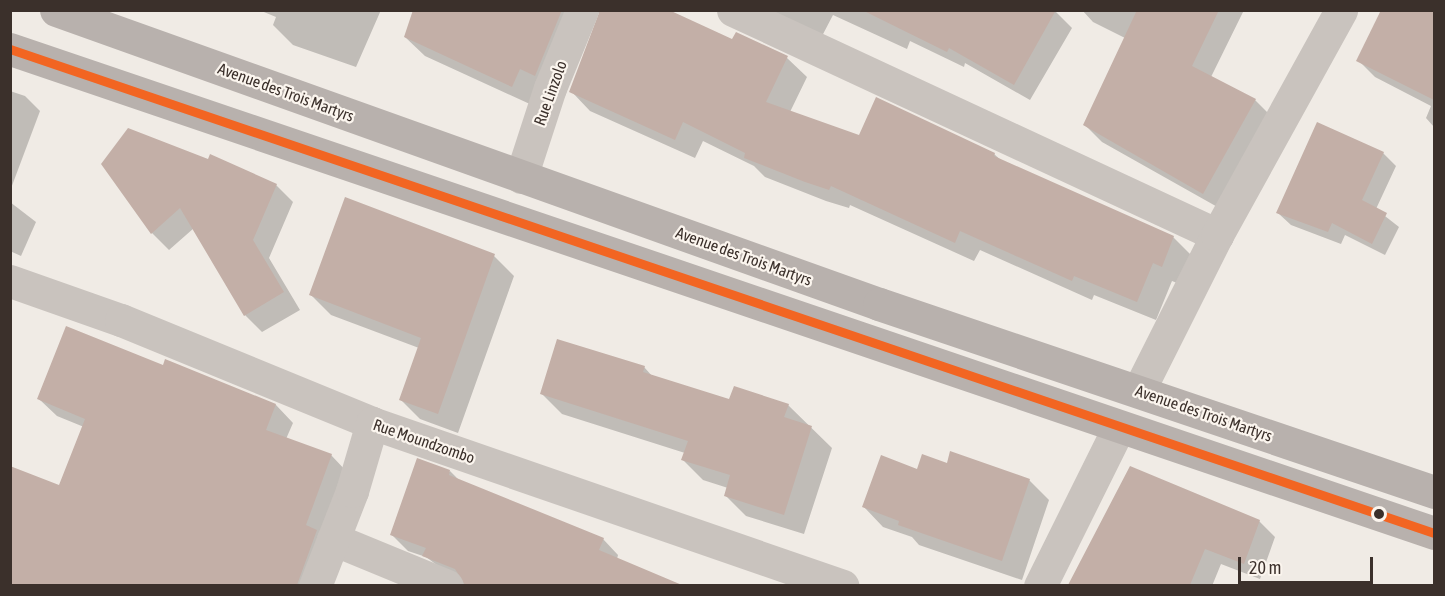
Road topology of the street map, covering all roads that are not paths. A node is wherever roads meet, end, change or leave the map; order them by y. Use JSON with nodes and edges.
{"nodes":[{"id":1,"x":56,"y":10,"type":"edge"},
{"id":2,"x":582,"y":10,"type":"edge"},
{"id":3,"x":733,"y":10,"type":"edge"},
{"id":4,"x":1341,"y":10,"type":"edge"},
{"id":5,"x":10,"y":49,"type":"edge"},
{"id":6,"x":521,"y":177,"type":"junction"},
{"id":7,"x":1218,"y":235,"type":"junction"},
{"id":8,"x":10,"y":281,"type":"edge"},
{"id":9,"x":1139,"y":390,"type":"junction"},
{"id":10,"x":372,"y":423,"type":"junction"},
{"id":11,"x":1118,"y":429,"type":"junction"},
{"id":12,"x":1423,"y":488,"type":"edge"},
{"id":13,"x":1400,"y":522,"type":"junction"},
{"id":14,"x":1434,"y":533,"type":"edge"},
{"id":15,"x":333,"y":539,"type":"junction"},
{"id":16,"x":315,"y":585,"type":"edge"},
{"id":17,"x":447,"y":585,"type":"edge"},
{"id":18,"x":843,"y":585,"type":"edge"},
{"id":19,"x":1040,"y":585,"type":"edge"}],
"edges":[{"from":1,"to":6,"type":"main road","name":"Avenue des Trois Martyrs"},
{"from":2,"to":6,"type":"street","name":"Rue Linzolo"},
{"from":3,"to":7,"type":"street"},
{"from":4,"to":7,"type":"street"},
{"from":5,"to":11,"type":"main road"},
{"from":6,"to":9,"type":"main road","name":"Avenue des Trois Martyrs"},
{"from":7,"to":9,"type":"street"},
{"from":8,"to":10,"type":"street","name":"Rue Moundzombo"},
{"from":9,"to":12,"type":"main road","name":"Avenue des Trois Martyrs"},
{"from":10,"to":15,"type":"street"},
{"from":10,"to":18,"type":"street","name":"Rue Moundzombo"},
{"from":11,"to":13,"type":"main road"},
{"from":11,"to":19,"type":"street"},
{"from":12,"to":13,"type":"main road"},
{"from":13,"to":14,"type":"main road"},
{"from":15,"to":16,"type":"street"},
{"from":15,"to":17,"type":"street"}]}
